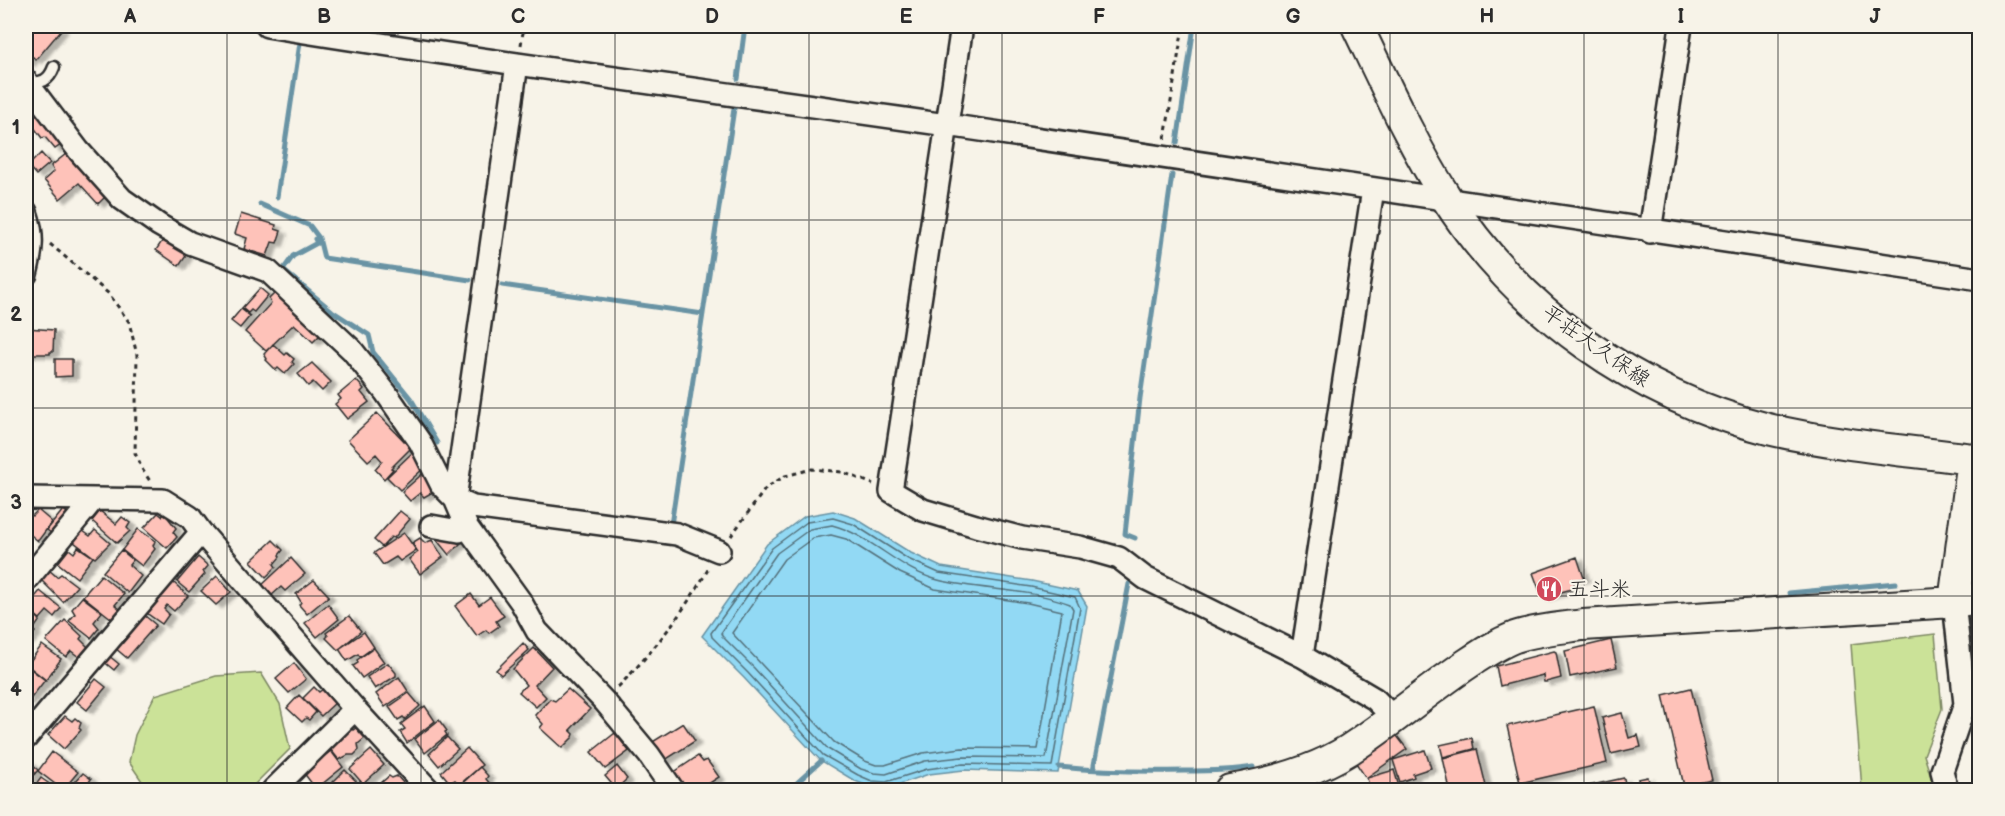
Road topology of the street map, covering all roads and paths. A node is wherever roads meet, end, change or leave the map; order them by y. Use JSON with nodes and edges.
{"nodes":[{"id":1,"x":267,"y":26,"type":"edge"},
{"id":2,"x":962,"y":26,"type":"edge"},
{"id":3,"x":1183,"y":26,"type":"edge"},
{"id":4,"x":1358,"y":26,"type":"edge"},
{"id":5,"x":1682,"y":26,"type":"edge"},
{"id":6,"x":293,"y":28,"type":"edge"},
{"id":7,"x":518,"y":64,"type":"junction"},
{"id":8,"x":54,"y":67,"type":"dead end"},
{"id":9,"x":26,"y":81,"type":"edge"},
{"id":10,"x":948,"y":125,"type":"junction"},
{"id":11,"x":1162,"y":157,"type":"junction"},
{"id":12,"x":1373,"y":189,"type":"junction"},
{"id":13,"x":1448,"y":201,"type":"junction"},
{"id":14,"x":28,"y":223,"type":"edge"},
{"id":15,"x":1650,"y":232,"type":"junction"},
{"id":16,"x":26,"y":274,"type":"edge"},
{"id":17,"x":1980,"y":279,"type":"edge"},
{"id":18,"x":1976,"y":459,"type":"edge"},
{"id":19,"x":26,"y":498,"type":"edge"},
{"id":20,"x":455,"y":498,"type":"junction"},
{"id":21,"x":93,"y":500,"type":"junction"},
{"id":22,"x":163,"y":500,"type":"junction"},
{"id":23,"x":431,"y":526,"type":"dead end"},
{"id":24,"x":467,"y":527,"type":"junction"},
{"id":25,"x":201,"y":532,"type":"junction"},
{"id":26,"x":719,"y":551,"type":"dead end"},
{"id":27,"x":26,"y":581,"type":"edge"},
{"id":28,"x":1967,"y":600,"type":"edge"},
{"id":29,"x":1302,"y":656,"type":"junction"},
{"id":30,"x":355,"y":709,"type":"junction"},
{"id":31,"x":1393,"y":717,"type":"junction"},
{"id":32,"x":26,"y":738,"type":"edge"},
{"id":33,"x":287,"y":786,"type":"edge"},
{"id":34,"x":429,"y":790,"type":"edge"},
{"id":35,"x":673,"y":790,"type":"edge"},
{"id":36,"x":1230,"y":790,"type":"edge"},
{"id":37,"x":1947,"y":790,"type":"edge"}],
"edges":[{"from":1,"to":6,"type":"street"},
{"from":2,"to":10,"type":"street"},
{"from":3,"to":11,"type":"path"},
{"from":4,"to":13,"type":"street","name":"平荘大久保線"},
{"from":5,"to":15,"type":"street"},
{"from":6,"to":7,"type":"street"},
{"from":7,"to":10,"type":"street"},
{"from":7,"to":20,"type":"street"},
{"from":8,"to":9,"type":"lane"},
{"from":9,"to":20,"type":"street"},
{"from":10,"to":11,"type":"street"},
{"from":10,"to":29,"type":"street"},
{"from":11,"to":12,"type":"street"},
{"from":12,"to":13,"type":"street"},
{"from":12,"to":29,"type":"street"},
{"from":13,"to":15,"type":"street"},
{"from":13,"to":18,"type":"street","name":"平荘大久保線"},
{"from":14,"to":16,"type":"street"},
{"from":14,"to":22,"type":"path"},
{"from":15,"to":17,"type":"street"},
{"from":18,"to":28,"type":"street"},
{"from":19,"to":21,"type":"street"},
{"from":20,"to":24,"type":"street"},
{"from":20,"to":26,"type":"street"},
{"from":21,"to":22,"type":"street"},
{"from":21,"to":27,"type":"street"},
{"from":22,"to":25,"type":"street"},
{"from":23,"to":24,"type":"street"},
{"from":24,"to":35,"type":"street"},
{"from":25,"to":30,"type":"street"},
{"from":25,"to":32,"type":"street"},
{"from":28,"to":31,"type":"street"},
{"from":28,"to":37,"type":"street"},
{"from":29,"to":31,"type":"street"},
{"from":30,"to":33,"type":"street"},
{"from":30,"to":34,"type":"street"},
{"from":31,"to":36,"type":"street"}]}
